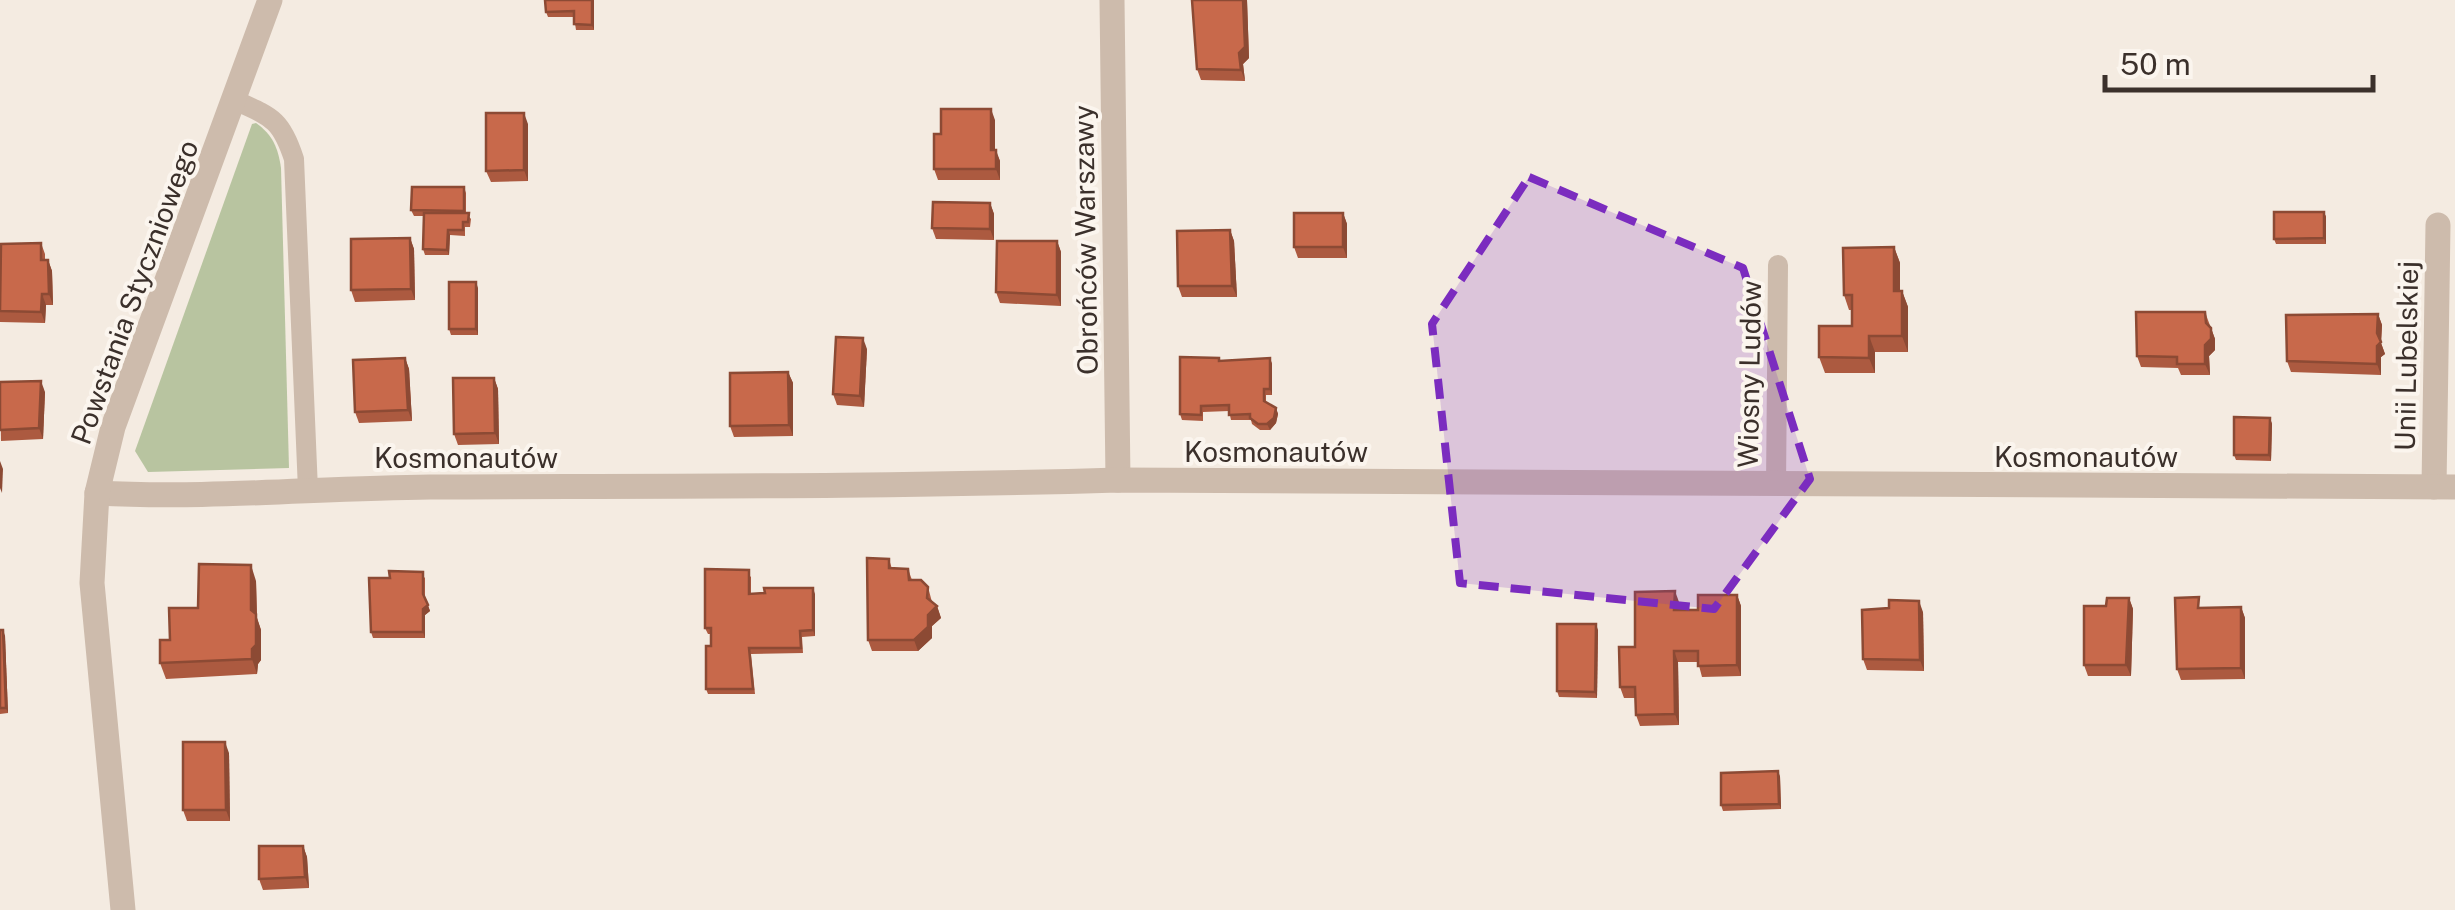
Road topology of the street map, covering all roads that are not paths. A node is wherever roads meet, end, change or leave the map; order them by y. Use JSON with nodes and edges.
{"nodes":[{"id":1,"x":270,"y":0,"type":"edge"},
{"id":2,"x":1112,"y":0,"type":"edge"},
{"id":3,"x":234,"y":100,"type":"junction"},
{"id":4,"x":2438,"y":225,"type":"dead end"},
{"id":5,"x":1778,"y":265,"type":"dead end"},
{"id":6,"x":1118,"y":480,"type":"junction"},
{"id":7,"x":1776,"y":485,"type":"junction"},
{"id":8,"x":2444,"y":487,"type":"edge"},
{"id":9,"x":308,"y":490,"type":"junction"},
{"id":10,"x":98,"y":493,"type":"junction"},
{"id":11,"x":123,"y":910,"type":"edge"}],
"edges":[{"from":1,"to":3,"type":"street","name":"Powstania Styczniowego"},
{"from":2,"to":6,"type":"street","name":"Obrońców Warszawy"},
{"from":3,"to":9,"type":"lane"},
{"from":3,"to":10,"type":"street","name":"Powstania Styczniowego"},
{"from":4,"to":8,"type":"street","name":"Unii Lubelskiej"},
{"from":5,"to":7,"type":"lane","name":"Wiosny Ludów"},
{"from":6,"to":7,"type":"street","name":"Kosmonautów"},
{"from":6,"to":9,"type":"street","name":"Kosmonautów"},
{"from":7,"to":8,"type":"street","name":"Kosmonautów"},
{"from":9,"to":10,"type":"street","name":"Kosmonautów"},
{"from":10,"to":11,"type":"street","name":"Powstania Styczniowego"}]}
